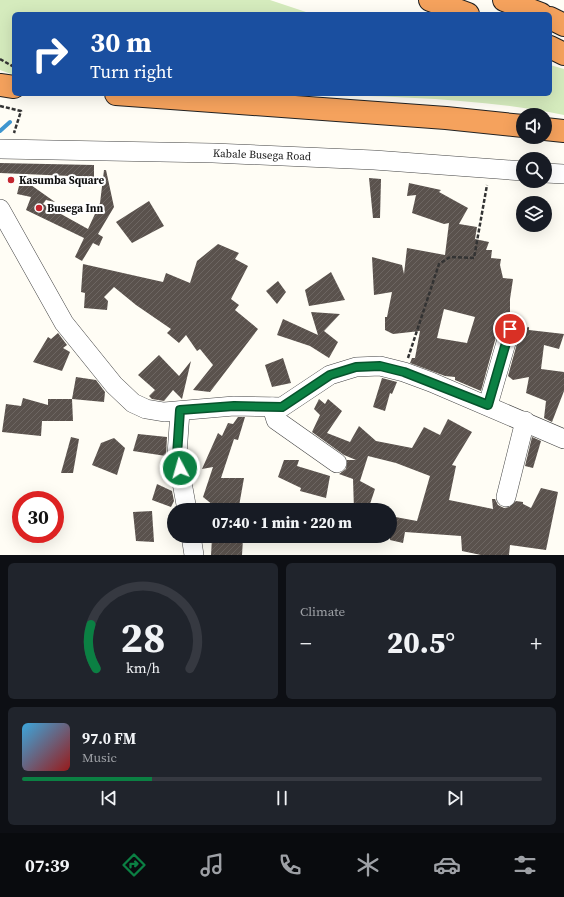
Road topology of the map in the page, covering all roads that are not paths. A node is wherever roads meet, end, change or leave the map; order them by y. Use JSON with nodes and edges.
{"nodes":[{"id":1,"x":430,"y":0,"type":"edge"},
{"id":2,"x":504,"y":0,"type":"edge"},
{"id":3,"x":463,"y":12,"type":"edge"},
{"id":4,"x":536,"y":12,"type":"edge"},
{"id":5,"x":552,"y":19,"type":"edge"},
{"id":6,"x":564,"y":25,"type":"edge"},
{"id":7,"x":552,"y":48,"type":"edge"},
{"id":8,"x":564,"y":54,"type":"edge"},
{"id":9,"x":0,"y":84,"type":"edge"},
{"id":10,"x":12,"y":87,"type":"edge"},
{"id":11,"x":144,"y":96,"type":"edge"},
{"id":12,"x":516,"y":125,"type":"edge"},
{"id":13,"x":552,"y":130,"type":"edge"},
{"id":14,"x":564,"y":131,"type":"edge"},
{"id":15,"x":5,"y":149,"type":"edge"},
{"id":16,"x":516,"y":170,"type":"edge"},
{"id":17,"x":552,"y":173,"type":"edge"},
{"id":18,"x":564,"y":174,"type":"edge"},
{"id":19,"x":0,"y":209,"type":"edge"},
{"id":20,"x":510,"y":329,"type":"dead end"},
{"id":21,"x":488,"y":405,"type":"junction"},
{"id":22,"x":272,"y":407,"type":"junction"},
{"id":23,"x":180,"y":410,"type":"junction"},
{"id":24,"x":525,"y":421,"type":"junction"},
{"id":25,"x":564,"y":439,"type":"edge"},
{"id":26,"x":337,"y":463,"type":"dead end"},
{"id":27,"x":506,"y":497,"type":"dead end"},
{"id":28,"x":186,"y":503,"type":"edge"},
{"id":29,"x":192,"y":543,"type":"edge"},
{"id":30,"x":194,"y":555,"type":"edge"}],
"edges":[{"from":1,"to":3,"type":"highway"},
{"from":2,"to":4,"type":"highway"},
{"from":5,"to":6,"type":"highway"},
{"from":7,"to":8,"type":"highway"},
{"from":9,"to":10,"type":"highway"},
{"from":11,"to":12,"type":"highway"},
{"from":13,"to":14,"type":"highway"},
{"from":15,"to":16,"type":"street","name":"Kabale Busega Road"},
{"from":17,"to":18,"type":"street"},
{"from":19,"to":23,"type":"street"},
{"from":20,"to":21,"type":"street"},
{"from":21,"to":22,"type":"street"},
{"from":21,"to":24,"type":"street"},
{"from":22,"to":23,"type":"street"},
{"from":22,"to":26,"type":"street"},
{"from":23,"to":28,"type":"street"},
{"from":24,"to":25,"type":"street"},
{"from":24,"to":27,"type":"street"},
{"from":29,"to":30,"type":"street"}]}
